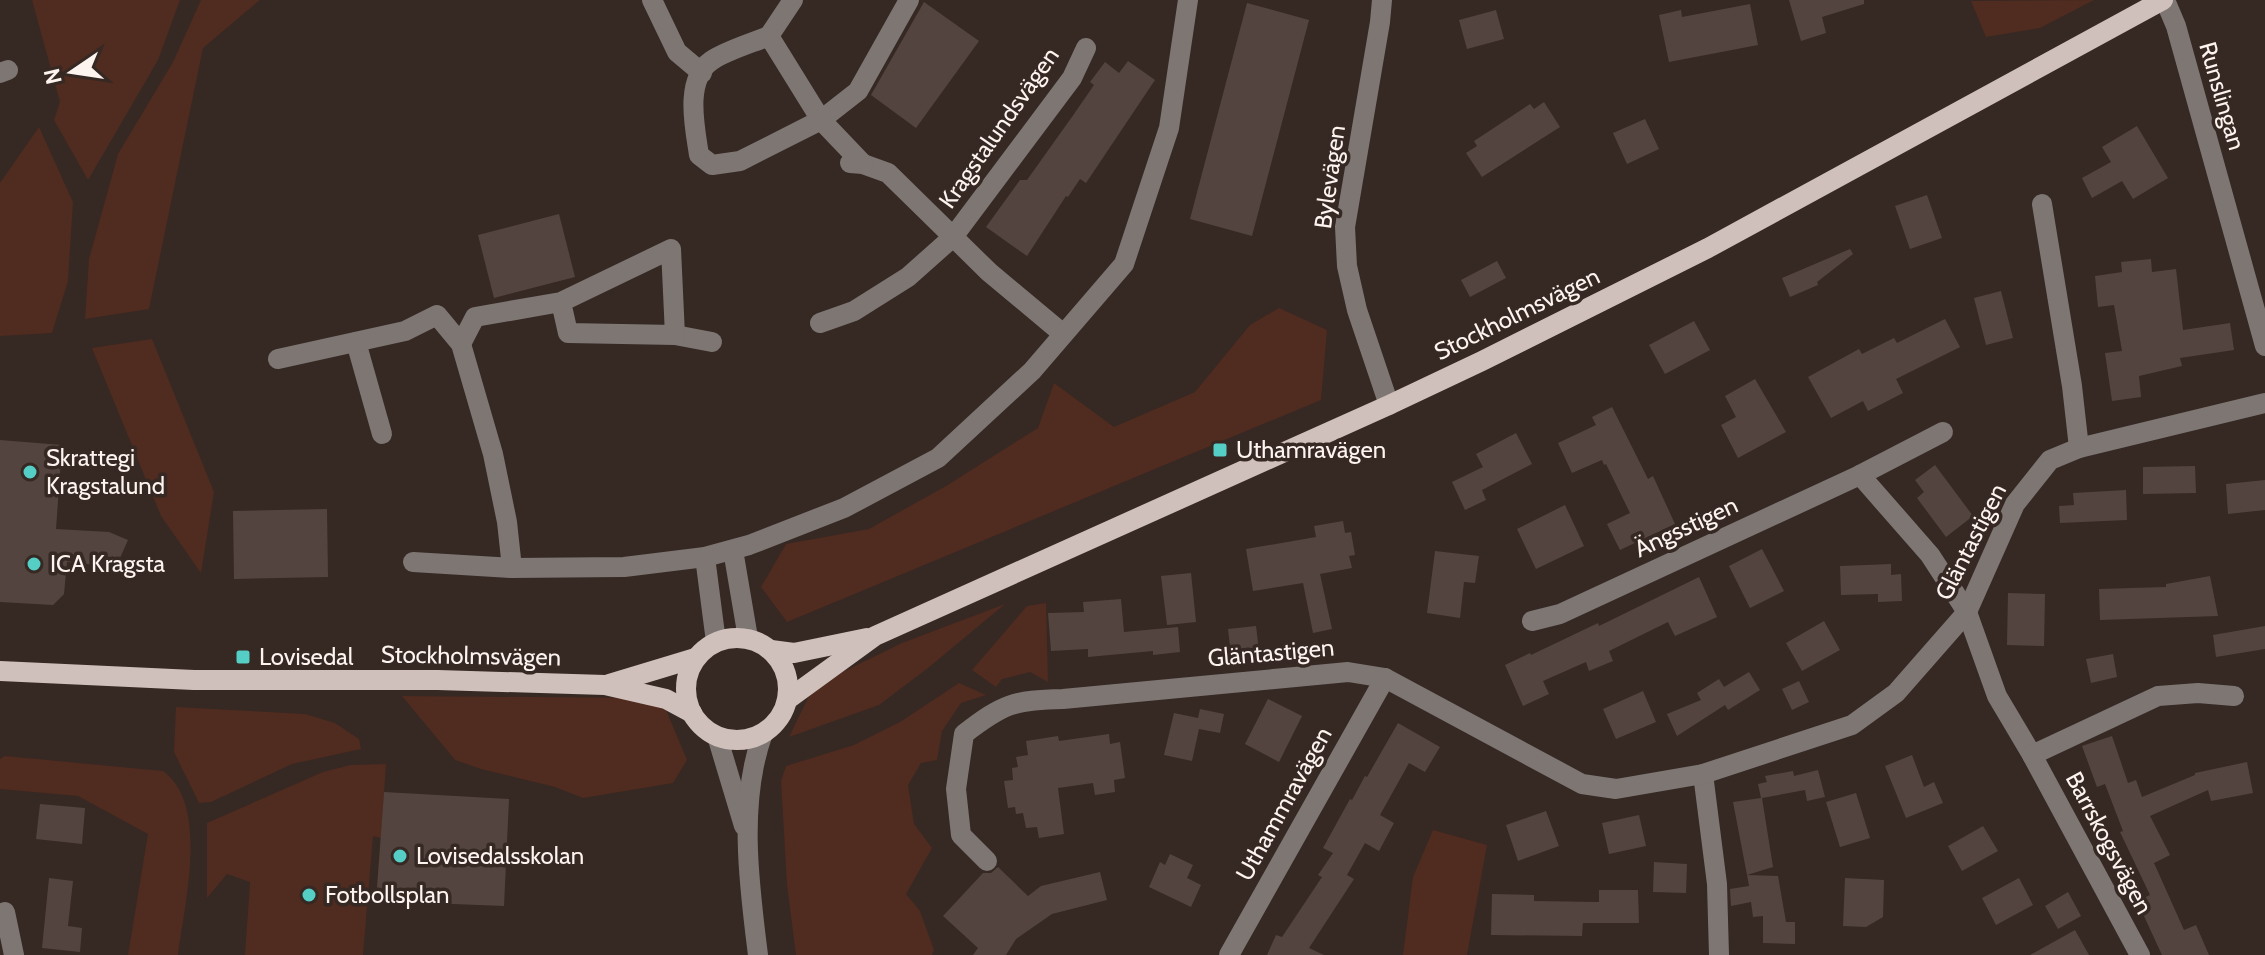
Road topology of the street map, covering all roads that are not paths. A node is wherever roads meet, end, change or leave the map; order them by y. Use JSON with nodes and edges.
{"nodes":[{"id":1,"x":652,"y":0,"type":"edge"},
{"id":2,"x":793,"y":0,"type":"edge"},
{"id":3,"x":909,"y":0,"type":"edge"},
{"id":4,"x":1188,"y":0,"type":"edge"},
{"id":5,"x":1382,"y":0,"type":"edge"},
{"id":6,"x":2164,"y":0,"type":"edge"},
{"id":7,"x":769,"y":36,"type":"junction"},
{"id":8,"x":1086,"y":48,"type":"dead end"},
{"id":9,"x":702,"y":73,"type":"junction"},
{"id":10,"x":821,"y":120,"type":"junction"},
{"id":11,"x":2042,"y":204,"type":"dead end"},
{"id":12,"x":953,"y":237,"type":"junction"},
{"id":13,"x":561,"y":302,"type":"junction"},
{"id":14,"x":820,"y":323,"type":"dead end"},
{"id":15,"x":1062,"y":333,"type":"junction"},
{"id":16,"x":675,"y":335,"type":"junction"},
{"id":17,"x":356,"y":342,"type":"junction"},
{"id":18,"x":712,"y":342,"type":"dead end"},
{"id":19,"x":461,"y":344,"type":"junction"},
{"id":20,"x":2265,"y":346,"type":"edge"},
{"id":21,"x":278,"y":359,"type":"dead end"},
{"id":22,"x":2265,"y":403,"type":"edge"},
{"id":23,"x":1389,"y":405,"type":"junction"},
{"id":24,"x":1943,"y":432,"type":"dead end"},
{"id":25,"x":382,"y":434,"type":"dead end"},
{"id":26,"x":2079,"y":448,"type":"junction"},
{"id":27,"x":1860,"y":475,"type":"junction"},
{"id":28,"x":733,"y":550,"type":"junction"},
{"id":29,"x":705,"y":557,"type":"junction"},
{"id":30,"x":413,"y":562,"type":"dead end"},
{"id":31,"x":512,"y":568,"type":"junction"},
{"id":32,"x":1967,"y":612,"type":"junction"},
{"id":33,"x":1532,"y":621,"type":"dead end"},
{"id":34,"x":875,"y":636,"type":"junction"},
{"id":35,"x":748,"y":638,"type":"junction"},
{"id":36,"x":716,"y":642,"type":"junction"},
{"id":37,"x":771,"y":650,"type":"junction"},
{"id":38,"x":695,"y":658,"type":"junction"},
{"id":39,"x":0,"y":671,"type":"edge"},
{"id":40,"x":1385,"y":678,"type":"junction"},
{"id":41,"x":605,"y":685,"type":"junction"},
{"id":42,"x":2234,"y":696,"type":"dead end"},
{"id":43,"x":787,"y":700,"type":"junction"},
{"id":44,"x":692,"y":713,"type":"junction"},
{"id":45,"x":763,"y":733,"type":"junction"},
{"id":46,"x":717,"y":736,"type":"junction"},
{"id":47,"x":2032,"y":755,"type":"junction"},
{"id":48,"x":1703,"y":774,"type":"junction"},
{"id":49,"x":747,"y":838,"type":"junction"},
{"id":50,"x":987,"y":861,"type":"dead end"},
{"id":51,"x":5,"y":912,"type":"dead end"},
{"id":52,"x":14,"y":955,"type":"edge"},
{"id":53,"x":758,"y":955,"type":"edge"},
{"id":54,"x":1229,"y":955,"type":"edge"},
{"id":55,"x":1719,"y":955,"type":"edge"},
{"id":56,"x":2140,"y":955,"type":"edge"}],
"edges":[{"from":1,"to":9,"type":"street"},
{"from":2,"to":7,"type":"street"},
{"from":3,"to":10,"type":"street"},
{"from":4,"to":15,"type":"street"},
{"from":5,"to":23,"type":"street","name":"Bylevägen"},
{"from":6,"to":20,"type":"street","name":"Runslingan"},
{"from":6,"to":23,"type":"main road","name":"Stockholmsvägen"},
{"from":7,"to":9,"type":"street"},
{"from":7,"to":10,"type":"street","name":"Kragstalundsvägen"},
{"from":8,"to":12,"type":"street","name":"Kragstalundsvägen"},
{"from":9,"to":10,"type":"street"},
{"from":10,"to":12,"type":"street","name":"Kragstalundsvägen"},
{"from":11,"to":26,"type":"street"},
{"from":12,"to":14,"type":"street","name":"Kragstalundsvägen"},
{"from":12,"to":15,"type":"street","name":"Kragstalundsvägen"},
{"from":13,"to":16,"type":"street"},
{"from":13,"to":16,"type":"street"},
{"from":13,"to":19,"type":"street"},
{"from":15,"to":28,"type":"street"},
{"from":16,"to":18,"type":"street"},
{"from":17,"to":19,"type":"street"},
{"from":17,"to":21,"type":"street"},
{"from":17,"to":25,"type":"street"},
{"from":19,"to":31,"type":"street"},
{"from":22,"to":26,"type":"street","name":"Gläntastigen"},
{"from":23,"to":34,"type":"main road","name":"Stockholmsvägen"},
{"from":24,"to":27,"type":"street","name":"Ängsstigen"},
{"from":26,"to":32,"type":"street","name":"Gläntastigen"},
{"from":27,"to":32,"type":"street"},
{"from":27,"to":33,"type":"street","name":"Ängsstigen"},
{"from":28,"to":29,"type":"street"},
{"from":28,"to":35,"type":"street"},
{"from":29,"to":31,"type":"street"},
{"from":29,"to":36,"type":"street"},
{"from":30,"to":31,"type":"street"},
{"from":32,"to":47,"type":"street","name":"Barrskogsvägen"},
{"from":32,"to":48,"type":"street","name":"Gläntastigen"},
{"from":34,"to":37,"type":"main road","name":"Stockholmsvägen"},
{"from":34,"to":43,"type":"main road","name":"Stockholmsvägen"},
{"from":35,"to":36,"type":"main road"},
{"from":35,"to":37,"type":"main road"},
{"from":36,"to":38,"type":"main road"},
{"from":37,"to":43,"type":"main road"},
{"from":38,"to":41,"type":"main road","name":"Stockholmsvägen"},
{"from":38,"to":44,"type":"main road"},
{"from":39,"to":41,"type":"main road","name":"Stockholmsvägen"},
{"from":40,"to":48,"type":"street","name":"Gläntastigen"},
{"from":40,"to":50,"type":"street","name":"Gläntastigen"},
{"from":40,"to":54,"type":"street","name":"Uthammravägen"},
{"from":41,"to":44,"type":"main road","name":"Stockholmsvägen"},
{"from":42,"to":47,"type":"street","name":"Barrskogsvägen"},
{"from":43,"to":45,"type":"main road"},
{"from":44,"to":46,"type":"main road"},
{"from":45,"to":46,"type":"main road"},
{"from":45,"to":49,"type":"street"},
{"from":46,"to":49,"type":"street"},
{"from":47,"to":56,"type":"street","name":"Barrskogsvägen"},
{"from":48,"to":55,"type":"street"},
{"from":49,"to":53,"type":"street"},
{"from":51,"to":52,"type":"street"}]}
